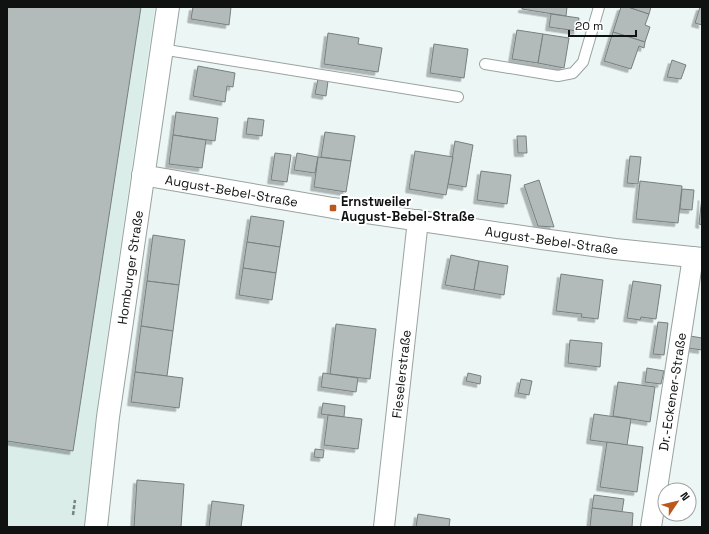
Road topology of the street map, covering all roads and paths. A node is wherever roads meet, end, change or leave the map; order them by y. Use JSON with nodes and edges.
{"nodes":[{"id":1,"x":168,"y":7,"type":"edge"},
{"id":2,"x":599,"y":7,"type":"edge"},
{"id":3,"x":161,"y":50,"type":"junction"},
{"id":4,"x":485,"y":64,"type":"dead end"},
{"id":5,"x":458,"y":97,"type":"dead end"},
{"id":6,"x":142,"y":175,"type":"junction"},
{"id":7,"x":418,"y":220,"type":"junction"},
{"id":8,"x":698,"y":257,"type":"edge"},
{"id":9,"x":96,"y":527,"type":"edge"},
{"id":10,"x":384,"y":527,"type":"edge"},
{"id":11,"x":651,"y":527,"type":"edge"}],
"edges":[{"from":1,"to":3,"type":"main road","name":"Homburger Straße"},
{"from":2,"to":4,"type":"lane"},
{"from":3,"to":5,"type":"lane"},
{"from":3,"to":6,"type":"main road","name":"Homburger Straße"},
{"from":6,"to":7,"type":"street","name":"August-Bebel-Straße"},
{"from":6,"to":9,"type":"main road","name":"Homburger Straße"},
{"from":7,"to":8,"type":"street","name":"August-Bebel-Straße"},
{"from":7,"to":10,"type":"street","name":"Fieselerstraße"},
{"from":8,"to":11,"type":"street","name":"Dr.-Eckener-Straße"}]}
